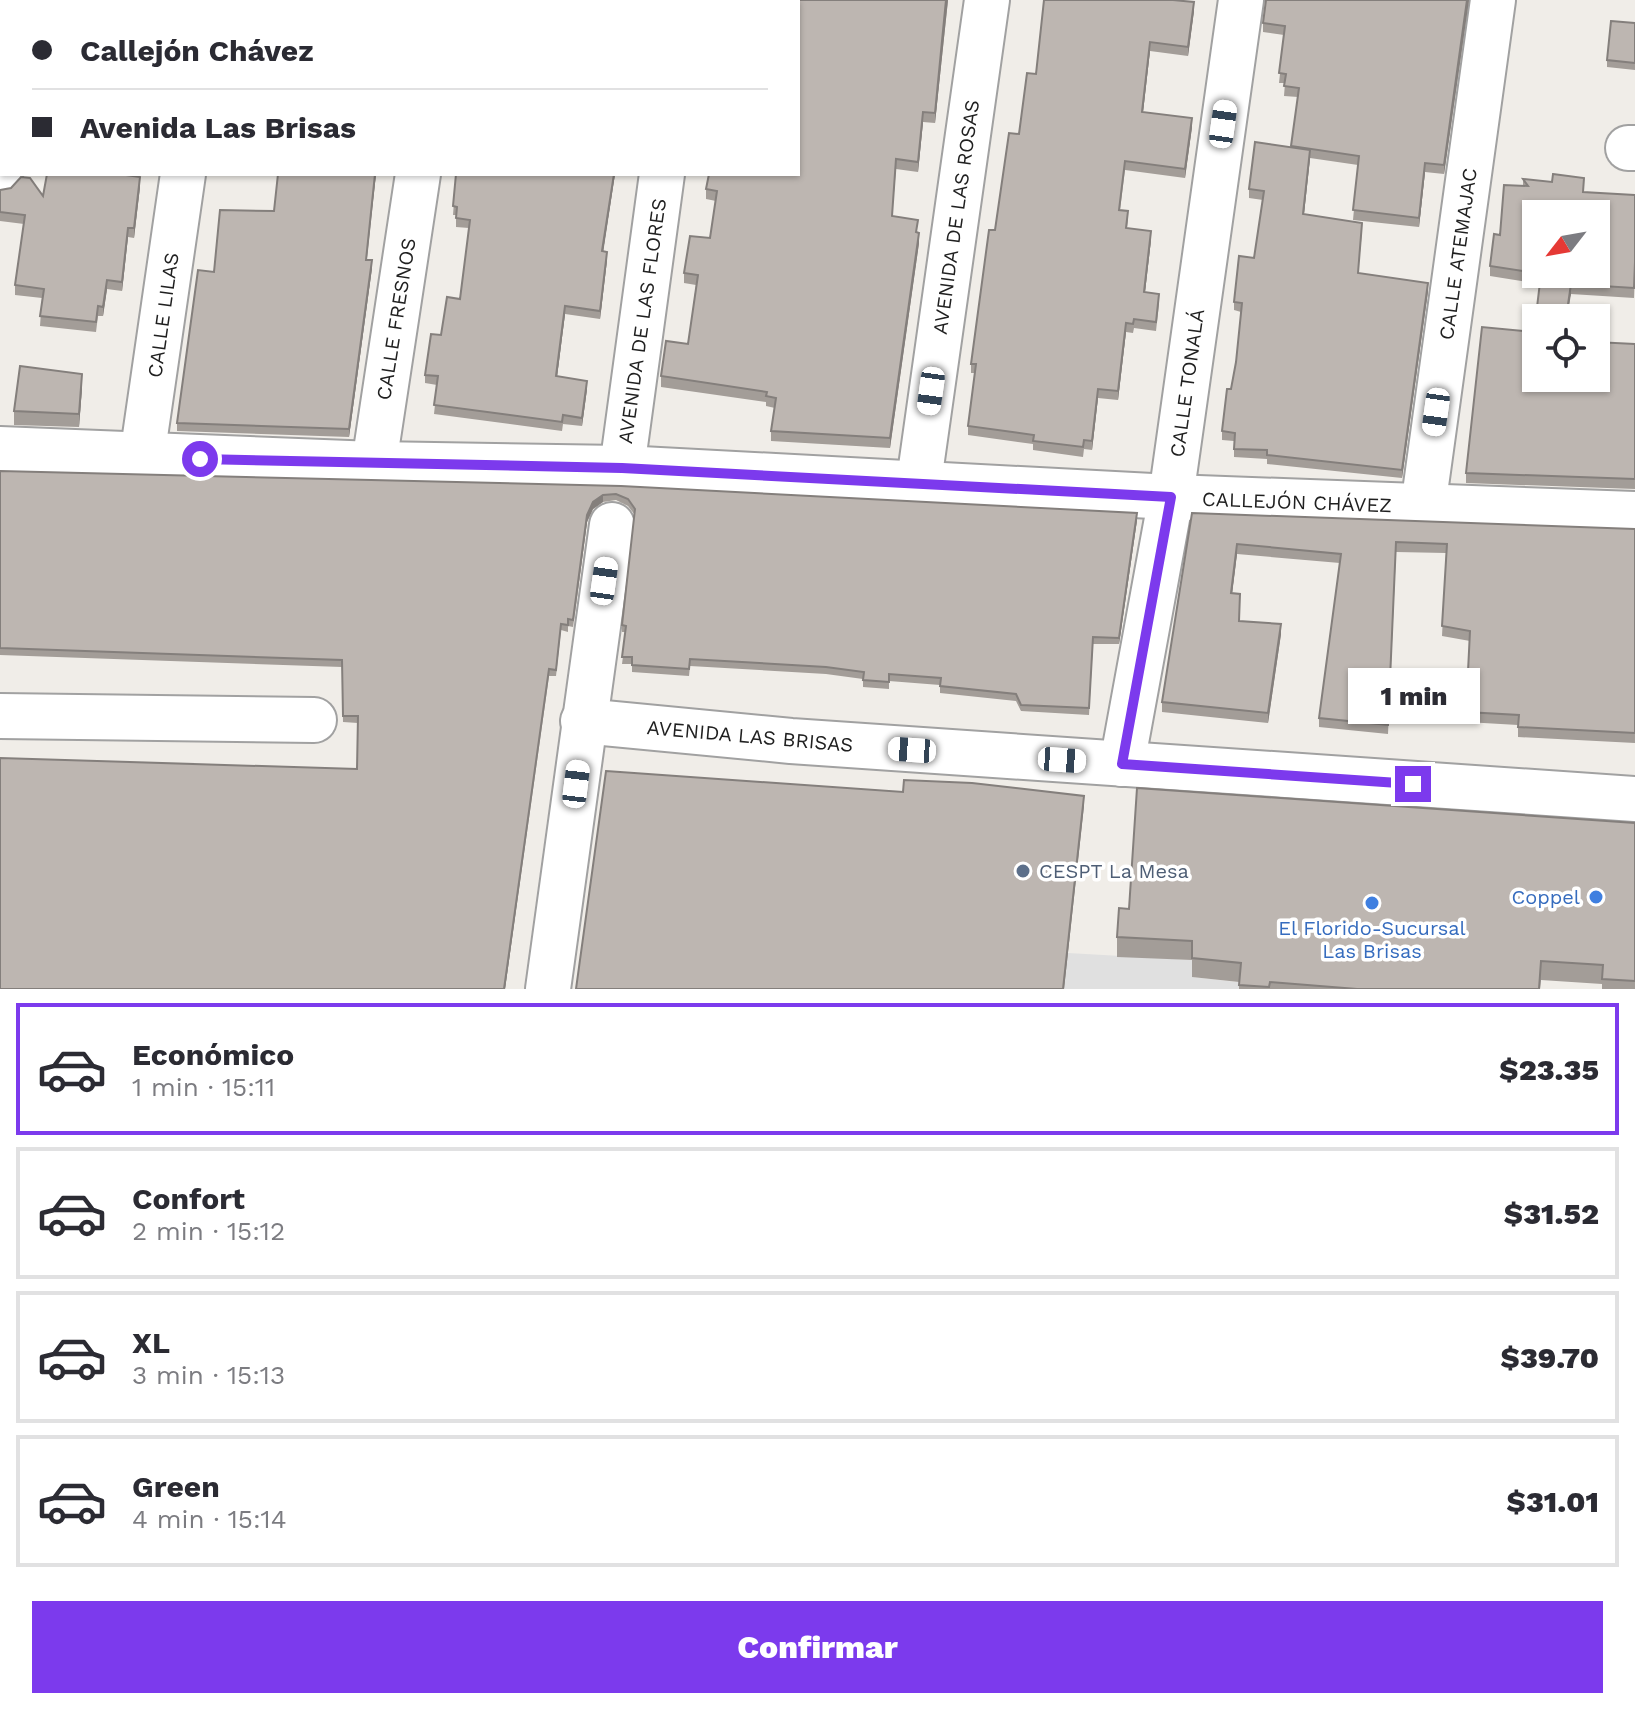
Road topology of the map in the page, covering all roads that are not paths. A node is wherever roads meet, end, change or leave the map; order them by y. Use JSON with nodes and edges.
{"nodes":[{"id":1,"x":987,"y":0,"type":"edge"},
{"id":2,"x":1241,"y":0,"type":"edge"},
{"id":3,"x":1493,"y":0,"type":"edge"},
{"id":4,"x":183,"y":176,"type":"edge"},
{"id":5,"x":418,"y":176,"type":"edge"},
{"id":6,"x":662,"y":176,"type":"edge"},
{"id":7,"x":0,"y":449,"type":"edge"},
{"id":8,"x":142,"y":457,"type":"junction"},
{"id":9,"x":374,"y":464,"type":"junction"},
{"id":10,"x":622,"y":468,"type":"junction"},
{"id":11,"x":919,"y":481,"type":"junction"},
{"id":12,"x":1171,"y":497,"type":"junction"},
{"id":13,"x":1423,"y":507,"type":"junction"},
{"id":14,"x":1635,"y":514,"type":"edge"},
{"id":15,"x":612,"y":525,"type":"dead end"},
{"id":16,"x":0,"y":716,"type":"edge"},
{"id":17,"x":314,"y":720,"type":"dead end"},
{"id":18,"x":583,"y":721,"type":"junction"},
{"id":19,"x":1122,"y":764,"type":"junction"},
{"id":20,"x":1635,"y":799,"type":"edge"},
{"id":21,"x":548,"y":989,"type":"edge"}],
"edges":[{"from":1,"to":11,"type":"street","name":"AVENIDA DE LAS ROSAS"},
{"from":2,"to":12,"type":"street","name":"CALLE TONALÁ"},
{"from":3,"to":13,"type":"street","name":"CALLE ATEMAJAC"},
{"from":4,"to":8,"type":"street","name":"CALLE LILAS"},
{"from":5,"to":9,"type":"street","name":"CALLE FRESNOS"},
{"from":6,"to":10,"type":"street","name":"AVENIDA DE LAS FLORES"},
{"from":7,"to":8,"type":"street","name":"CALLEJÓN CHÁVEZ"},
{"from":8,"to":9,"type":"street","name":"CALLEJÓN CHÁVEZ"},
{"from":9,"to":10,"type":"street","name":"CALLEJÓN CHÁVEZ"},
{"from":10,"to":11,"type":"street","name":"CALLEJÓN CHÁVEZ"},
{"from":11,"to":12,"type":"street","name":"CALLEJÓN CHÁVEZ"},
{"from":12,"to":13,"type":"street","name":"CALLEJÓN CHÁVEZ"},
{"from":12,"to":19,"type":"street","name":"CALLE TONALÁ"},
{"from":13,"to":14,"type":"street","name":"CALLEJÓN CHÁVEZ"},
{"from":15,"to":18,"type":"street"},
{"from":16,"to":17,"type":"street"},
{"from":18,"to":19,"type":"street","name":"AVENIDA LAS BRISAS"},
{"from":18,"to":21,"type":"street"},
{"from":19,"to":20,"type":"street","name":"AVENIDA LAS BRISAS"}]}
